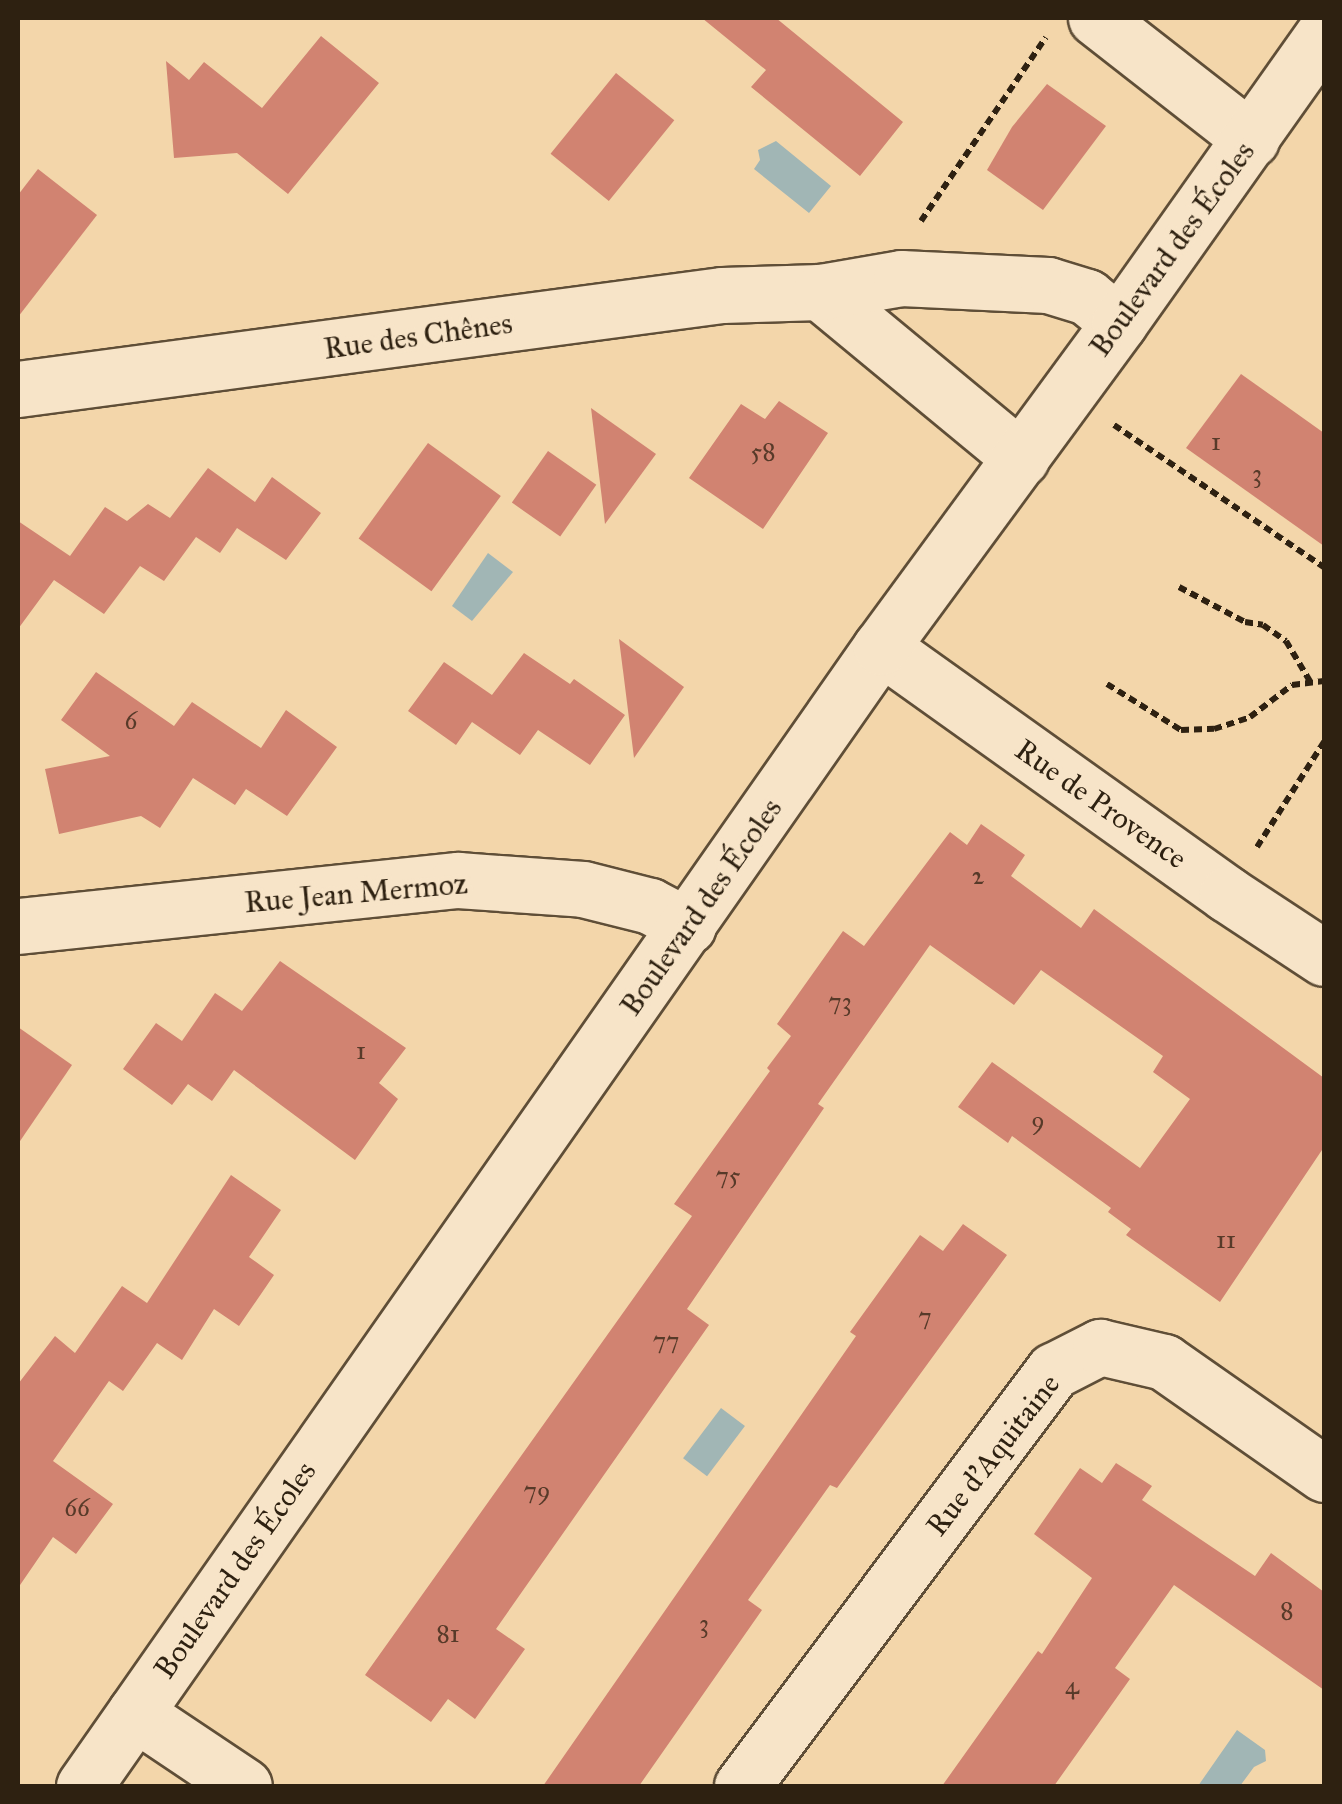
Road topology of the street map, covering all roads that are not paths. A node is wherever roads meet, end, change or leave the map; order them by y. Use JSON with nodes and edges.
{"nodes":[{"id":1,"x":1073,"y":24,"type":"edge"},
{"id":2,"x":1324,"y":33,"type":"edge"},
{"id":3,"x":1251,"y":139,"type":"junction"},
{"id":4,"x":820,"y":292,"type":"junction"},
{"id":5,"x":1120,"y":323,"type":"junction"},
{"id":6,"x":18,"y":389,"type":"edge"},
{"id":7,"x":1022,"y":458,"type":"junction"},
{"id":8,"x":880,"y":647,"type":"junction"},
{"id":9,"x":18,"y":926,"type":"edge"},
{"id":10,"x":688,"y":926,"type":"junction"},
{"id":11,"x":1324,"y":958,"type":"edge"},
{"id":12,"x":1324,"y":1474,"type":"edge"},
{"id":13,"x":135,"y":1713,"type":"junction"},
{"id":14,"x":84,"y":1786,"type":"edge"},
{"id":15,"x":244,"y":1786,"type":"edge"},
{"id":16,"x":742,"y":1786,"type":"edge"}],
"edges":[{"from":1,"to":3,"type":"street"},
{"from":2,"to":3,"type":"street","name":"Boulevard des Écoles"},
{"from":3,"to":5,"type":"street","name":"Boulevard des Écoles"},
{"from":4,"to":5,"type":"street","name":"Rue des Chênes"},
{"from":4,"to":6,"type":"street","name":"Rue des Chênes"},
{"from":4,"to":7,"type":"street"},
{"from":5,"to":7,"type":"street","name":"Boulevard des Écoles"},
{"from":7,"to":8,"type":"street","name":"Boulevard des Écoles"},
{"from":8,"to":10,"type":"street","name":"Boulevard des Écoles"},
{"from":8,"to":11,"type":"street","name":"Rue de Provence"},
{"from":9,"to":10,"type":"street","name":"Rue Jean Mermoz"},
{"from":10,"to":13,"type":"street","name":"Boulevard des Écoles"},
{"from":12,"to":16,"type":"street","name":"Rue d'Aquitaine"},
{"from":13,"to":14,"type":"street","name":"Boulevard des Écoles"},
{"from":13,"to":15,"type":"street"}]}
